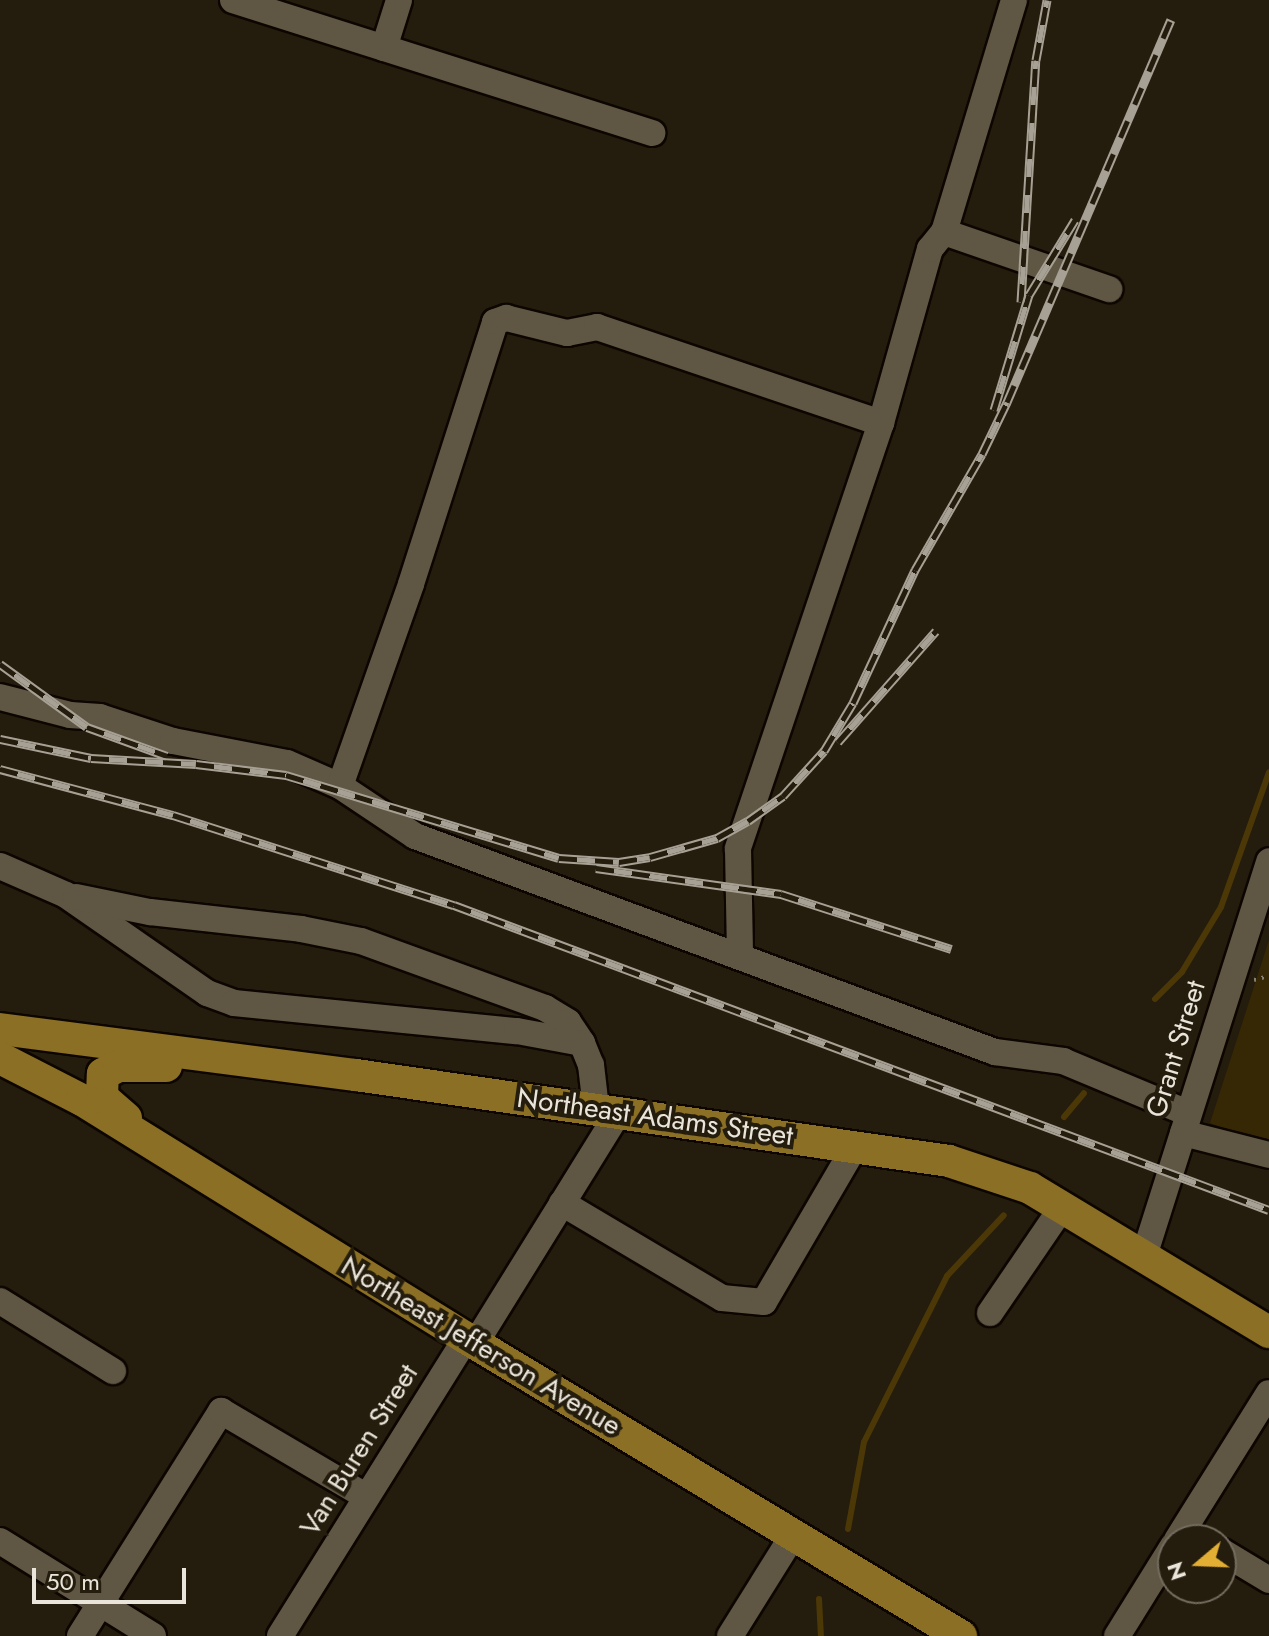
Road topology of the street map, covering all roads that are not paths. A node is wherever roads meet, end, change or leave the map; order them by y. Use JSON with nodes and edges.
{"nodes":[{"id":1,"x":233,"y":0,"type":"edge"},
{"id":2,"x":399,"y":0,"type":"edge"},
{"id":3,"x":1014,"y":0,"type":"edge"},
{"id":4,"x":384,"y":48,"type":"junction"},
{"id":5,"x":652,"y":133,"type":"dead end"},
{"id":6,"x":944,"y":232,"type":"junction"},
{"id":7,"x":1109,"y":289,"type":"dead end"},
{"id":8,"x":881,"y":423,"type":"junction"},
{"id":9,"x":0,"y":697,"type":"edge"},
{"id":10,"x":340,"y":786,"type":"junction"},
{"id":11,"x":1269,"y":861,"type":"edge"},
{"id":12,"x":0,"y":866,"type":"edge"},
{"id":13,"x":66,"y":895,"type":"junction"},
{"id":14,"x":740,"y":955,"type":"junction"},
{"id":15,"x":0,"y":1029,"type":"edge"},
{"id":16,"x":582,"y":1043,"type":"junction"},
{"id":17,"x":0,"y":1058,"type":"edge"},
{"id":18,"x":356,"y":1075,"type":"junction"},
{"id":19,"x":608,"y":1110,"type":"junction"},
{"id":20,"x":1186,"y":1123,"type":"junction"},
{"id":21,"x":855,"y":1146,"type":"junction"},
{"id":22,"x":1269,"y":1155,"type":"edge"},
{"id":23,"x":562,"y":1203,"type":"junction"},
{"id":24,"x":1063,"y":1206,"type":"junction"},
{"id":25,"x":257,"y":1209,"type":"junction"},
{"id":26,"x":1144,"y":1256,"type":"junction"},
{"id":27,"x":0,"y":1301,"type":"edge"},
{"id":28,"x":990,"y":1313,"type":"dead end"},
{"id":29,"x":1269,"y":1332,"type":"edge"},
{"id":30,"x":471,"y":1341,"type":"junction"},
{"id":31,"x":113,"y":1371,"type":"dead end"},
{"id":32,"x":1269,"y":1393,"type":"edge"},
{"id":33,"x":367,"y":1497,"type":"junction"},
{"id":34,"x":1193,"y":1524,"type":"edge"},
{"id":35,"x":793,"y":1535,"type":"junction"},
{"id":36,"x":0,"y":1541,"type":"edge"},
{"id":37,"x":1237,"y":1561,"type":"edge"},
{"id":38,"x":1157,"y":1578,"type":"edge"},
{"id":39,"x":1269,"y":1580,"type":"edge"},
{"id":40,"x":100,"y":1604,"type":"junction"},
{"id":41,"x":80,"y":1636,"type":"edge"},
{"id":42,"x":153,"y":1636,"type":"edge"},
{"id":43,"x":280,"y":1636,"type":"edge"},
{"id":44,"x":730,"y":1636,"type":"edge"},
{"id":45,"x":961,"y":1636,"type":"edge"},
{"id":46,"x":1117,"y":1636,"type":"edge"}],
"edges":[{"from":1,"to":4,"type":"street"},
{"from":2,"to":4,"type":"street"},
{"from":3,"to":6,"type":"street"},
{"from":4,"to":5,"type":"street"},
{"from":6,"to":7,"type":"street"},
{"from":6,"to":8,"type":"street"},
{"from":8,"to":10,"type":"street"},
{"from":8,"to":14,"type":"street"},
{"from":9,"to":10,"type":"street"},
{"from":10,"to":14,"type":"street"},
{"from":11,"to":20,"type":"street","name":"Grant Street"},
{"from":12,"to":13,"type":"street"},
{"from":13,"to":16,"type":"street"},
{"from":13,"to":16,"type":"street"},
{"from":14,"to":20,"type":"street"},
{"from":15,"to":18,"type":"main road","name":"Northeast Adams Street"},
{"from":16,"to":19,"type":"street"},
{"from":17,"to":25,"type":"main road","name":"Northeast Jefferson Avenue"},
{"from":18,"to":19,"type":"main road","name":"Northeast Adams Street"},
{"from":18,"to":25,"type":"main road"},
{"from":19,"to":21,"type":"main road","name":"Northeast Adams Street"},
{"from":19,"to":23,"type":"street","name":"Van Buren Street"},
{"from":20,"to":22,"type":"street"},
{"from":20,"to":26,"type":"street","name":"Grant Street"},
{"from":21,"to":23,"type":"street"},
{"from":21,"to":24,"type":"main road","name":"Northeast Adams Street"},
{"from":23,"to":30,"type":"street","name":"Van Buren Street"},
{"from":24,"to":26,"type":"main road","name":"Northeast Adams Street"},
{"from":24,"to":28,"type":"street"},
{"from":25,"to":30,"type":"main road","name":"Northeast Jefferson Avenue"},
{"from":26,"to":29,"type":"main road","name":"Northeast Adams Street"},
{"from":27,"to":31,"type":"street"},
{"from":30,"to":33,"type":"street","name":"Van Buren Street"},
{"from":30,"to":35,"type":"main road","name":"Northeast Jefferson Avenue"},
{"from":32,"to":34,"type":"street"},
{"from":33,"to":40,"type":"street"},
{"from":33,"to":43,"type":"street","name":"Van Buren Street"},
{"from":35,"to":44,"type":"street"},
{"from":35,"to":45,"type":"main road","name":"Northeast Jefferson Avenue"},
{"from":36,"to":40,"type":"street"},
{"from":37,"to":39,"type":"street"},
{"from":38,"to":46,"type":"street"},
{"from":40,"to":41,"type":"street"},
{"from":40,"to":42,"type":"street"}]}
